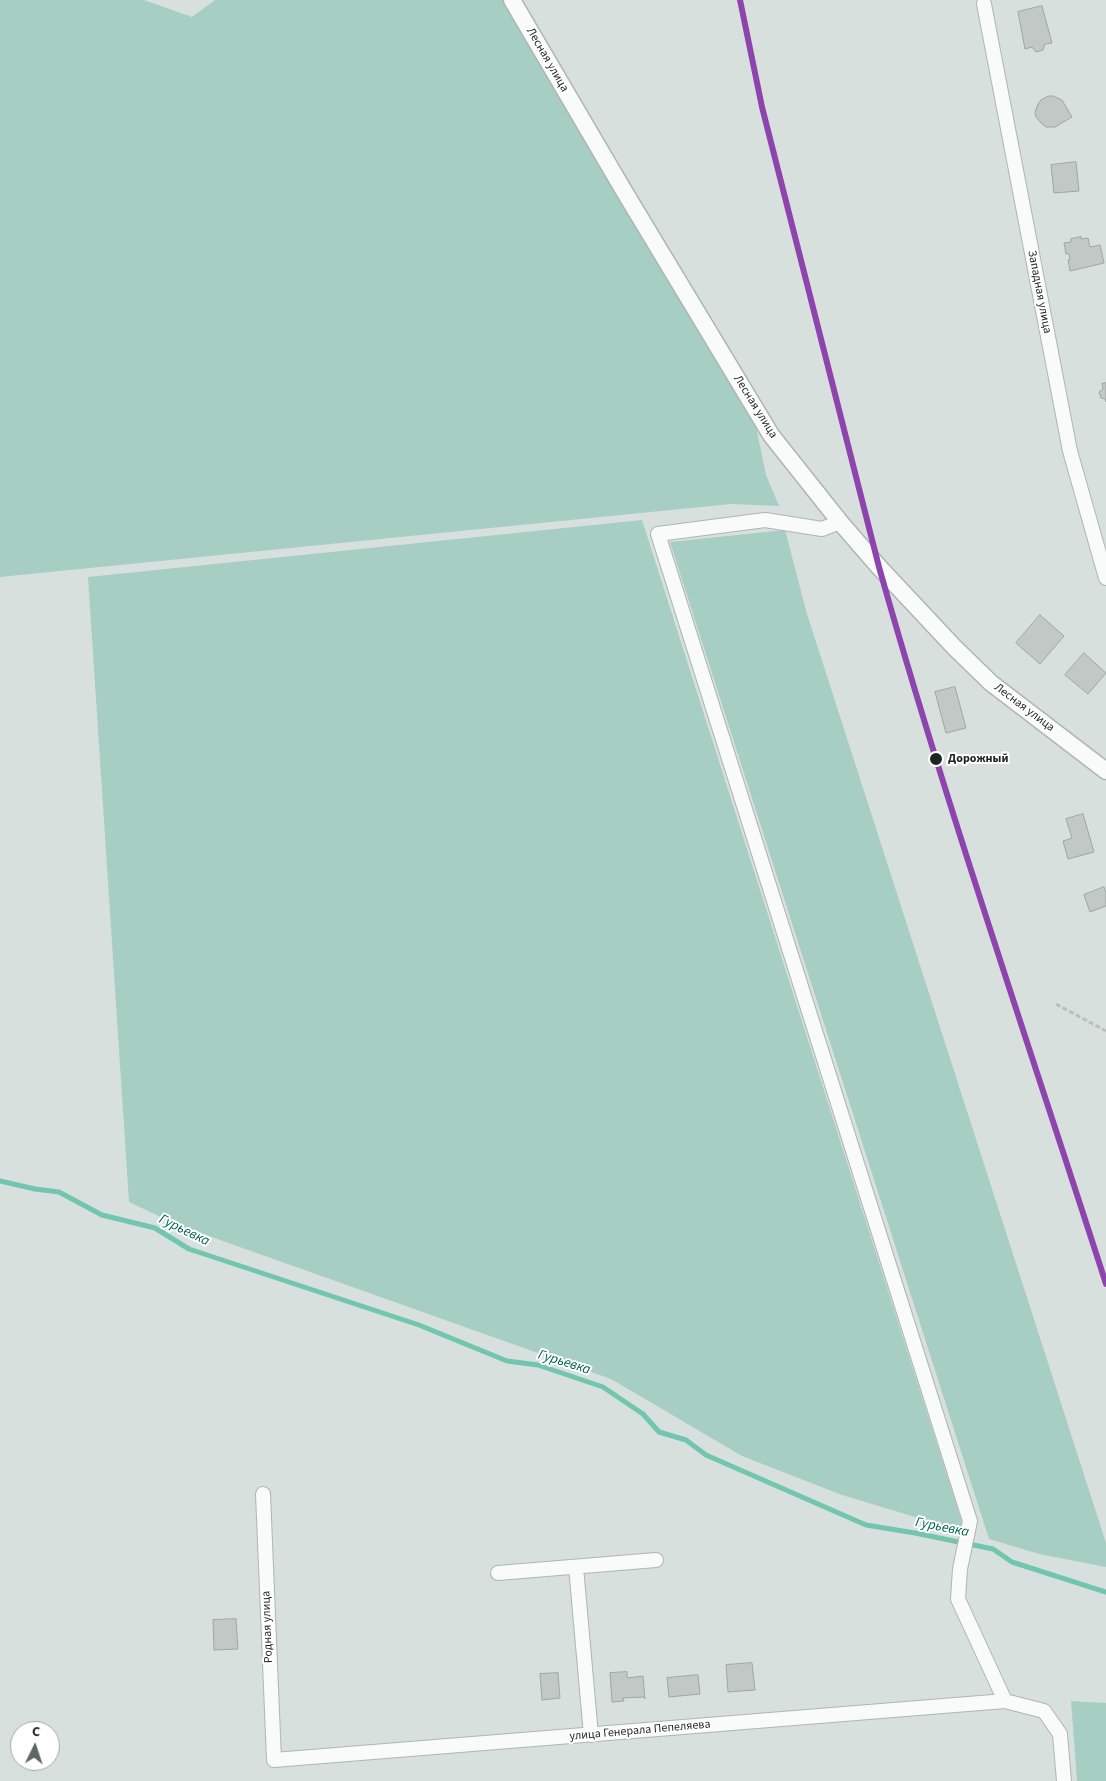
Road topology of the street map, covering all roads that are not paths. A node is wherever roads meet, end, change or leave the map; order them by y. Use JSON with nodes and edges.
{"nodes":[{"id":1,"x":512,"y":0,"type":"edge"},
{"id":2,"x":984,"y":4,"type":"dead end"},
{"id":3,"x":840,"y":522,"type":"junction"},
{"id":4,"x":1106,"y":578,"type":"edge"},
{"id":5,"x":1106,"y":771,"type":"edge"},
{"id":6,"x":263,"y":1494,"type":"dead end"},
{"id":7,"x":656,"y":1560,"type":"dead end"},
{"id":8,"x":576,"y":1567,"type":"junction"},
{"id":9,"x":498,"y":1573,"type":"dead end"},
{"id":10,"x":1006,"y":1701,"type":"junction"},
{"id":11,"x":591,"y":1735,"type":"junction"},
{"id":12,"x":274,"y":1760,"type":"joint"},
{"id":13,"x":1064,"y":1781,"type":"edge"}],
"edges":[{"from":1,"to":3,"type":"street","name":"Лесная улица"},
{"from":2,"to":4,"type":"street","name":"Западная улица"},
{"from":3,"to":5,"type":"street","name":"Лесная улица"},
{"from":3,"to":10,"type":"street"},
{"from":6,"to":12,"type":"street","name":"Родная улица"},
{"from":7,"to":8,"type":"street"},
{"from":8,"to":9,"type":"street"},
{"from":8,"to":11,"type":"street"},
{"from":10,"to":11,"type":"street","name":"улица Генерала Пепеляева"},
{"from":10,"to":13,"type":"street","name":"улица Генерала Пепеляева"},
{"from":11,"to":12,"type":"street","name":"улица Генерала Пепеляева"}]}
